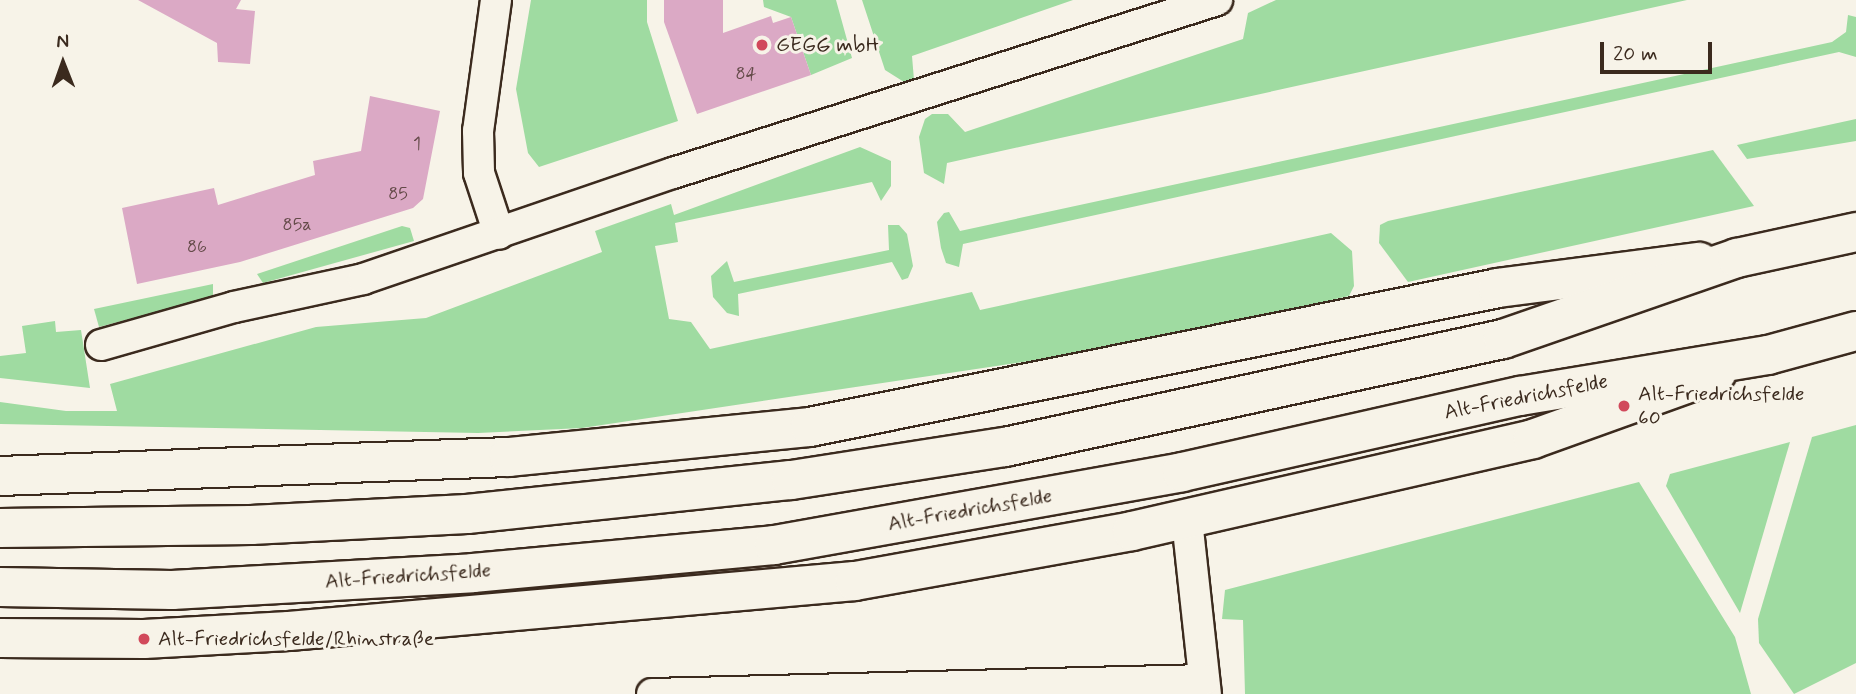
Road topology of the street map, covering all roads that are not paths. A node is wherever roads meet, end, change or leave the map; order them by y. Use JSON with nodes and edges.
{"nodes":[{"id":1,"x":496,"y":0,"type":"edge"},
{"id":2,"x":1217,"y":0,"type":"edge"},
{"id":3,"x":1856,"y":232,"type":"edge"},
{"id":4,"x":499,"y":234,"type":"junction"},
{"id":5,"x":1737,"y":258,"type":"junction"},
{"id":6,"x":1856,"y":331,"type":"edge"},
{"id":7,"x":101,"y":345,"type":"dead end"},
{"id":8,"x":1768,"y":355,"type":"junction"},
{"id":9,"x":0,"y":450,"type":"edge"},
{"id":10,"x":0,"y":476,"type":"edge"},
{"id":11,"x":91,"y":476,"type":"junction"},
{"id":12,"x":1187,"y":520,"type":"junction"},
{"id":13,"x":0,"y":528,"type":"edge"},
{"id":14,"x":0,"y":587,"type":"edge"},
{"id":15,"x":0,"y":638,"type":"edge"},
{"id":16,"x":90,"y":640,"type":"junction"},
{"id":17,"x":0,"y":665,"type":"edge"},
{"id":18,"x":1205,"y":687,"type":"edge"},
{"id":19,"x":652,"y":694,"type":"edge"}],
"edges":[{"from":1,"to":4,"type":"street"},
{"from":2,"to":4,"type":"street"},
{"from":3,"to":5,"type":"main road"},
{"from":4,"to":7,"type":"street"},
{"from":5,"to":11,"type":"main road"},
{"from":5,"to":13,"type":"main road"},
{"from":6,"to":8,"type":"main road"},
{"from":8,"to":12,"type":"main road","name":"Alt-Friedrichsfelde"},
{"from":8,"to":14,"type":"main road","name":"Alt-Friedrichsfelde"},
{"from":9,"to":11,"type":"main road"},
{"from":10,"to":11,"type":"main road"},
{"from":12,"to":16,"type":"main road","name":"Alt-Friedrichsfelde"},
{"from":12,"to":18,"type":"street"},
{"from":15,"to":16,"type":"main road","name":"Alt-Friedrichsfelde"},
{"from":16,"to":17,"type":"main road"},
{"from":18,"to":19,"type":"street"}]}
